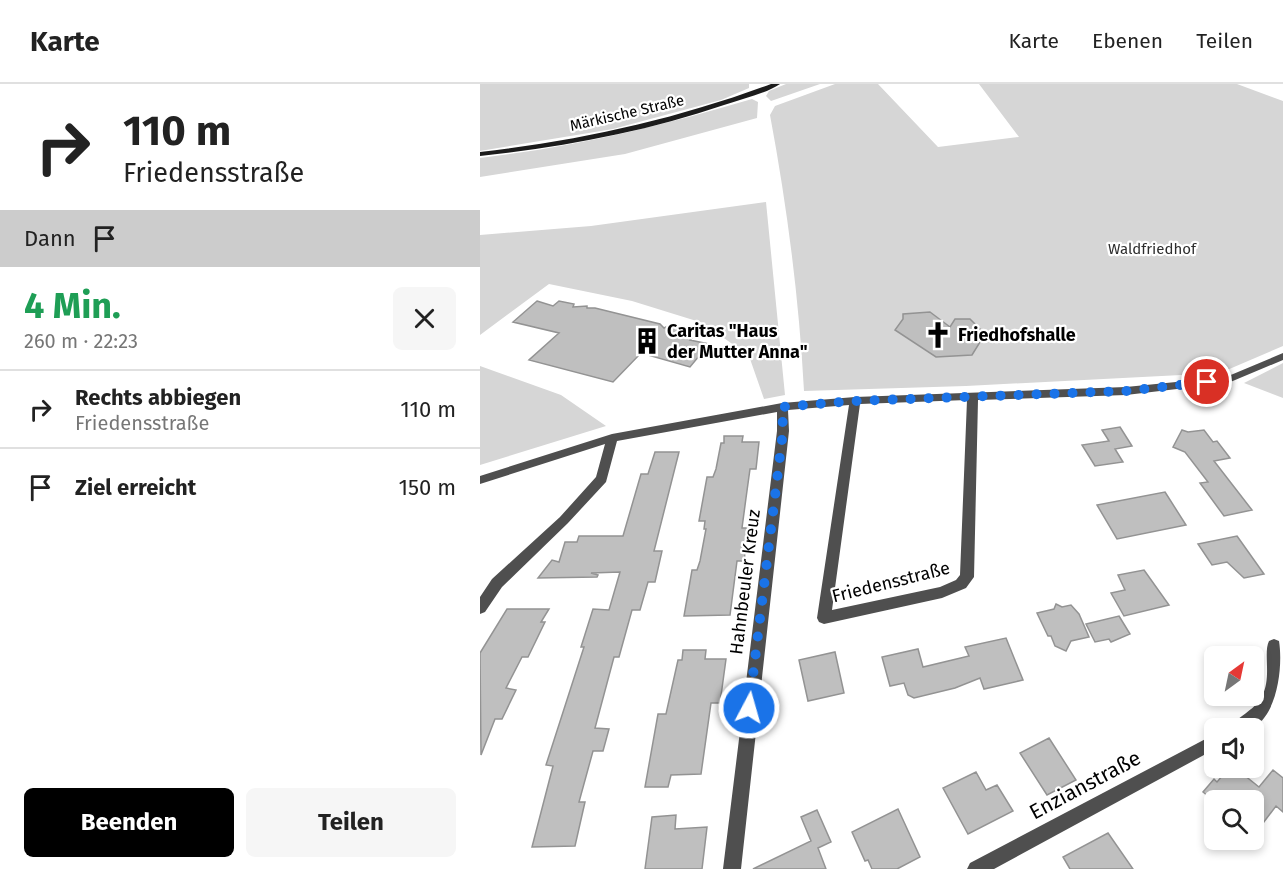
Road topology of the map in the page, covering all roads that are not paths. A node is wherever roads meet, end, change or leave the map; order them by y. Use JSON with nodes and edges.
{"nodes":[{"id":1,"x":777,"y":84,"type":"edge"},
{"id":2,"x":480,"y":154,"type":"edge"},
{"id":3,"x":1283,"y":356,"type":"edge"},
{"id":4,"x":973,"y":397,"type":"junction"},
{"id":5,"x":855,"y":401,"type":"junction"},
{"id":6,"x":782,"y":407,"type":"junction"},
{"id":7,"x":612,"y":438,"type":"junction"},
{"id":8,"x":480,"y":480,"type":"edge"},
{"id":9,"x":480,"y":608,"type":"edge"},
{"id":10,"x":1274,"y":645,"type":"dead end"},
{"id":11,"x":1254,"y":718,"type":"edge"},
{"id":12,"x":1204,"y":747,"type":"edge"},
{"id":13,"x":732,"y":869,"type":"edge"},
{"id":14,"x":976,"y":869,"type":"edge"}],
"edges":[{"from":1,"to":2,"type":"main road","name":"Märkische Straße"},
{"from":3,"to":4,"type":"street"},
{"from":4,"to":5,"type":"street"},
{"from":4,"to":5,"type":"street","name":"Friedensstraße"},
{"from":5,"to":6,"type":"street"},
{"from":6,"to":7,"type":"street"},
{"from":6,"to":13,"type":"street","name":"Hahnbeuler Kreuz"},
{"from":7,"to":8,"type":"street"},
{"from":7,"to":9,"type":"street"},
{"from":10,"to":11,"type":"street"},
{"from":12,"to":14,"type":"street","name":"Enzianstraße"}]}
